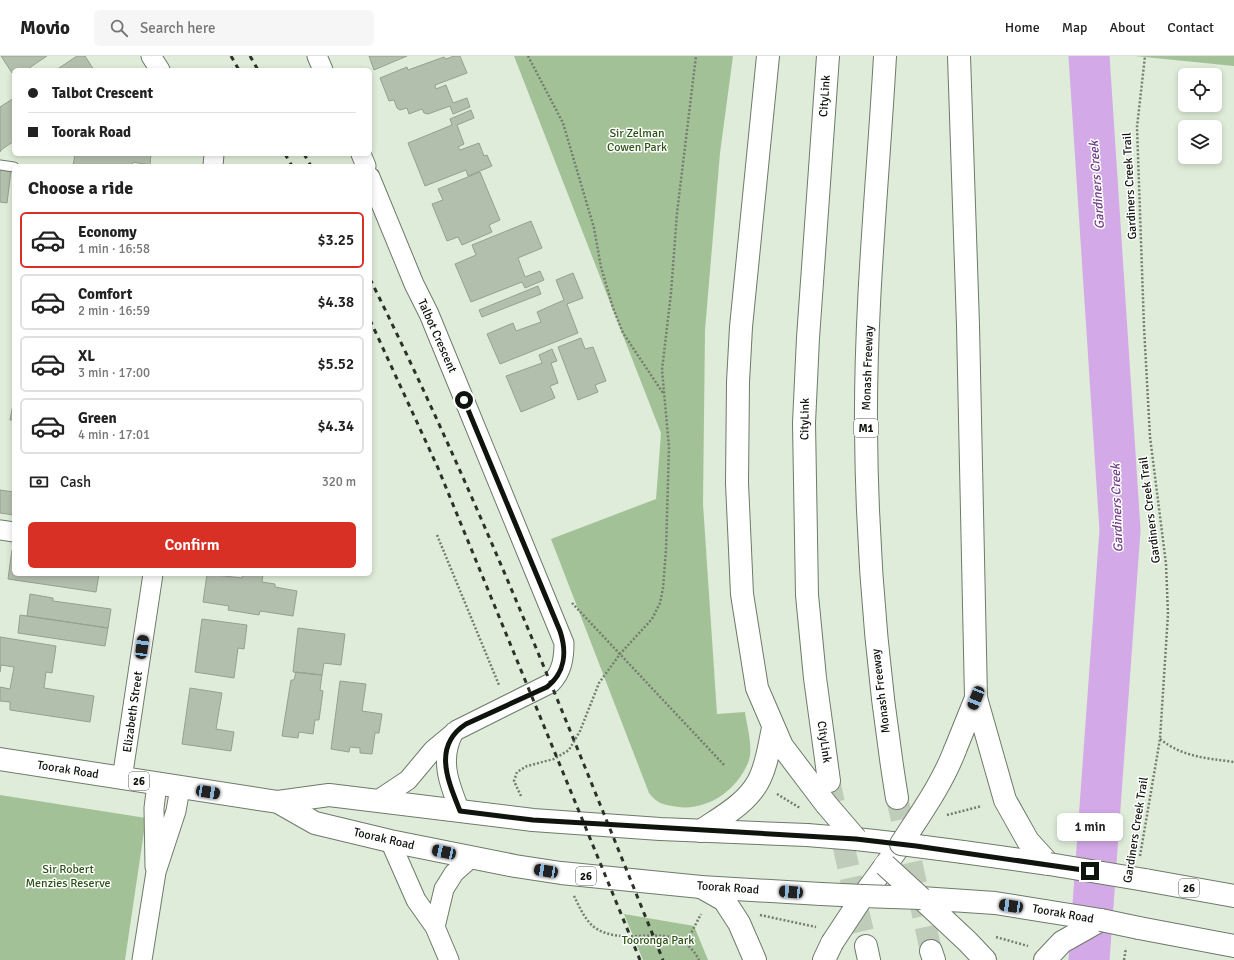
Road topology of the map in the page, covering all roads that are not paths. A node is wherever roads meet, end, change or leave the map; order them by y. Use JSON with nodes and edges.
{"nodes":[{"id":1,"x":151,"y":56,"type":"edge"},
{"id":2,"x":317,"y":56,"type":"edge"},
{"id":3,"x":768,"y":56,"type":"edge"},
{"id":4,"x":828,"y":56,"type":"edge"},
{"id":5,"x":885,"y":56,"type":"edge"},
{"id":6,"x":959,"y":56,"type":"edge"},
{"id":7,"x":159,"y":68,"type":"edge"},
{"id":8,"x":322,"y":68,"type":"edge"},
{"id":9,"x":0,"y":165,"type":"edge"},
{"id":10,"x":12,"y":168,"type":"edge"},
{"id":11,"x":372,"y":182,"type":"edge"},
{"id":12,"x":0,"y":530,"type":"edge"},
{"id":13,"x":12,"y":532,"type":"edge"},
{"id":14,"x":152,"y":576,"type":"edge"},
{"id":15,"x":976,"y":698,"type":"junction"},
{"id":16,"x":773,"y":728,"type":"junction"},
{"id":17,"x":454,"y":732,"type":"junction"},
{"id":18,"x":0,"y":759,"type":"edge"},
{"id":19,"x":122,"y":779,"type":"junction"},
{"id":20,"x":829,"y":781,"type":"tunnel mouth"},
{"id":21,"x":157,"y":784,"type":"junction"},
{"id":22,"x":180,"y":788,"type":"junction"},
{"id":23,"x":896,"y":798,"type":"tunnel mouth"},
{"id":24,"x":378,"y":800,"type":"junction"},
{"id":25,"x":278,"y":802,"type":"junction"},
{"id":26,"x":460,"y":811,"type":"junction"},
{"id":27,"x":702,"y":831,"type":"junction"},
{"id":28,"x":856,"y":839,"type":"junction"},
{"id":29,"x":390,"y":841,"type":"junction"},
{"id":30,"x":901,"y":844,"type":"junction"},
{"id":31,"x":471,"y":858,"type":"junction"},
{"id":32,"x":1049,"y":864,"type":"junction"},
{"id":33,"x":885,"y":865,"type":"junction"},
{"id":34,"x":156,"y":872,"type":"junction"},
{"id":35,"x":701,"y":887,"type":"junction"},
{"id":36,"x":863,"y":896,"type":"junction"},
{"id":37,"x":1234,"y":896,"type":"edge"},
{"id":38,"x":921,"y":898,"type":"junction"},
{"id":39,"x":1101,"y":920,"type":"junction"},
{"id":40,"x":435,"y":927,"type":"junction"},
{"id":41,"x":826,"y":944,"type":"edge"},
{"id":42,"x":1234,"y":946,"type":"edge"},
{"id":43,"x":1037,"y":953,"type":"edge"},
{"id":44,"x":142,"y":960,"type":"edge"},
{"id":45,"x":449,"y":960,"type":"edge"},
{"id":46,"x":755,"y":960,"type":"edge"},
{"id":47,"x":985,"y":960,"type":"edge"}],
"edges":[{"from":1,"to":7,"type":"street"},
{"from":2,"to":8,"type":"street"},
{"from":3,"to":16,"type":"main road"},
{"from":4,"to":20,"type":"main road","name":"CityLink"},
{"from":5,"to":23,"type":"main road","name":"Monash Freeway","number":"M1"},
{"from":6,"to":15,"type":"main road"},
{"from":9,"to":10,"type":"lane"},
{"from":11,"to":17,"type":"street","name":"Talbot Crescent"},
{"from":12,"to":13,"type":"street"},
{"from":14,"to":19,"type":"street","name":"Elizabeth Street"},
{"from":15,"to":30,"type":"main road","bridge":true},
{"from":15,"to":32,"type":"main road"},
{"from":16,"to":27,"type":"main road"},
{"from":16,"to":28,"type":"main road","bridge":true},
{"from":17,"to":24,"type":"street","name":"Talbot Crescent"},
{"from":17,"to":26,"type":"street"},
{"from":18,"to":19,"type":"main road","name":"Toorak Road","number":"26"},
{"from":19,"to":21,"type":"main road","name":"Toorak Road","number":"26"},
{"from":21,"to":22,"type":"main road","name":"Toorak Road","number":"26"},
{"from":21,"to":34,"type":"street"},
{"from":22,"to":25,"type":"main road","name":"Toorak Road","number":"26"},
{"from":22,"to":34,"type":"street"},
{"from":24,"to":25,"type":"main road","name":"Toorak Road","number":"26"},
{"from":24,"to":26,"type":"main road","name":"Toorak Road","number":"26"},
{"from":25,"to":29,"type":"main road","name":"Toorak Road","number":"26"},
{"from":26,"to":27,"type":"main road","name":"Toorak Road","number":"26"},
{"from":27,"to":28,"type":"main road","name":"Toorak Road","number":"26","bridge":true},
{"from":28,"to":30,"type":"main road","name":"Toorak Road","number":"26"},
{"from":28,"to":33,"type":"main road"},
{"from":29,"to":31,"type":"main road","name":"Toorak Road","number":"26"},
{"from":29,"to":40,"type":"street"},
{"from":30,"to":32,"type":"main road","name":"Toorak Road","number":"26","bridge":true},
{"from":30,"to":33,"type":"main road"},
{"from":31,"to":35,"type":"main road","name":"Toorak Road","number":"26"},
{"from":31,"to":40,"type":"street"},
{"from":32,"to":37,"type":"main road","name":"Toorak Road","number":"26","bridge":true},
{"from":33,"to":36,"type":"main road"},
{"from":33,"to":38,"type":"main road","bridge":true},
{"from":34,"to":44,"type":"street"},
{"from":35,"to":36,"type":"main road","name":"Toorak Road","number":"26","bridge":true},
{"from":35,"to":46,"type":"main road"},
{"from":36,"to":38,"type":"main road","name":"Toorak Road","number":"26","bridge":true},
{"from":36,"to":41,"type":"main road","bridge":true},
{"from":38,"to":39,"type":"main road","name":"Toorak Road","number":"26"},
{"from":38,"to":47,"type":"main road"},
{"from":39,"to":42,"type":"main road","name":"Toorak Road","number":"26","bridge":true},
{"from":39,"to":43,"type":"main road"},
{"from":40,"to":45,"type":"street"}]}
